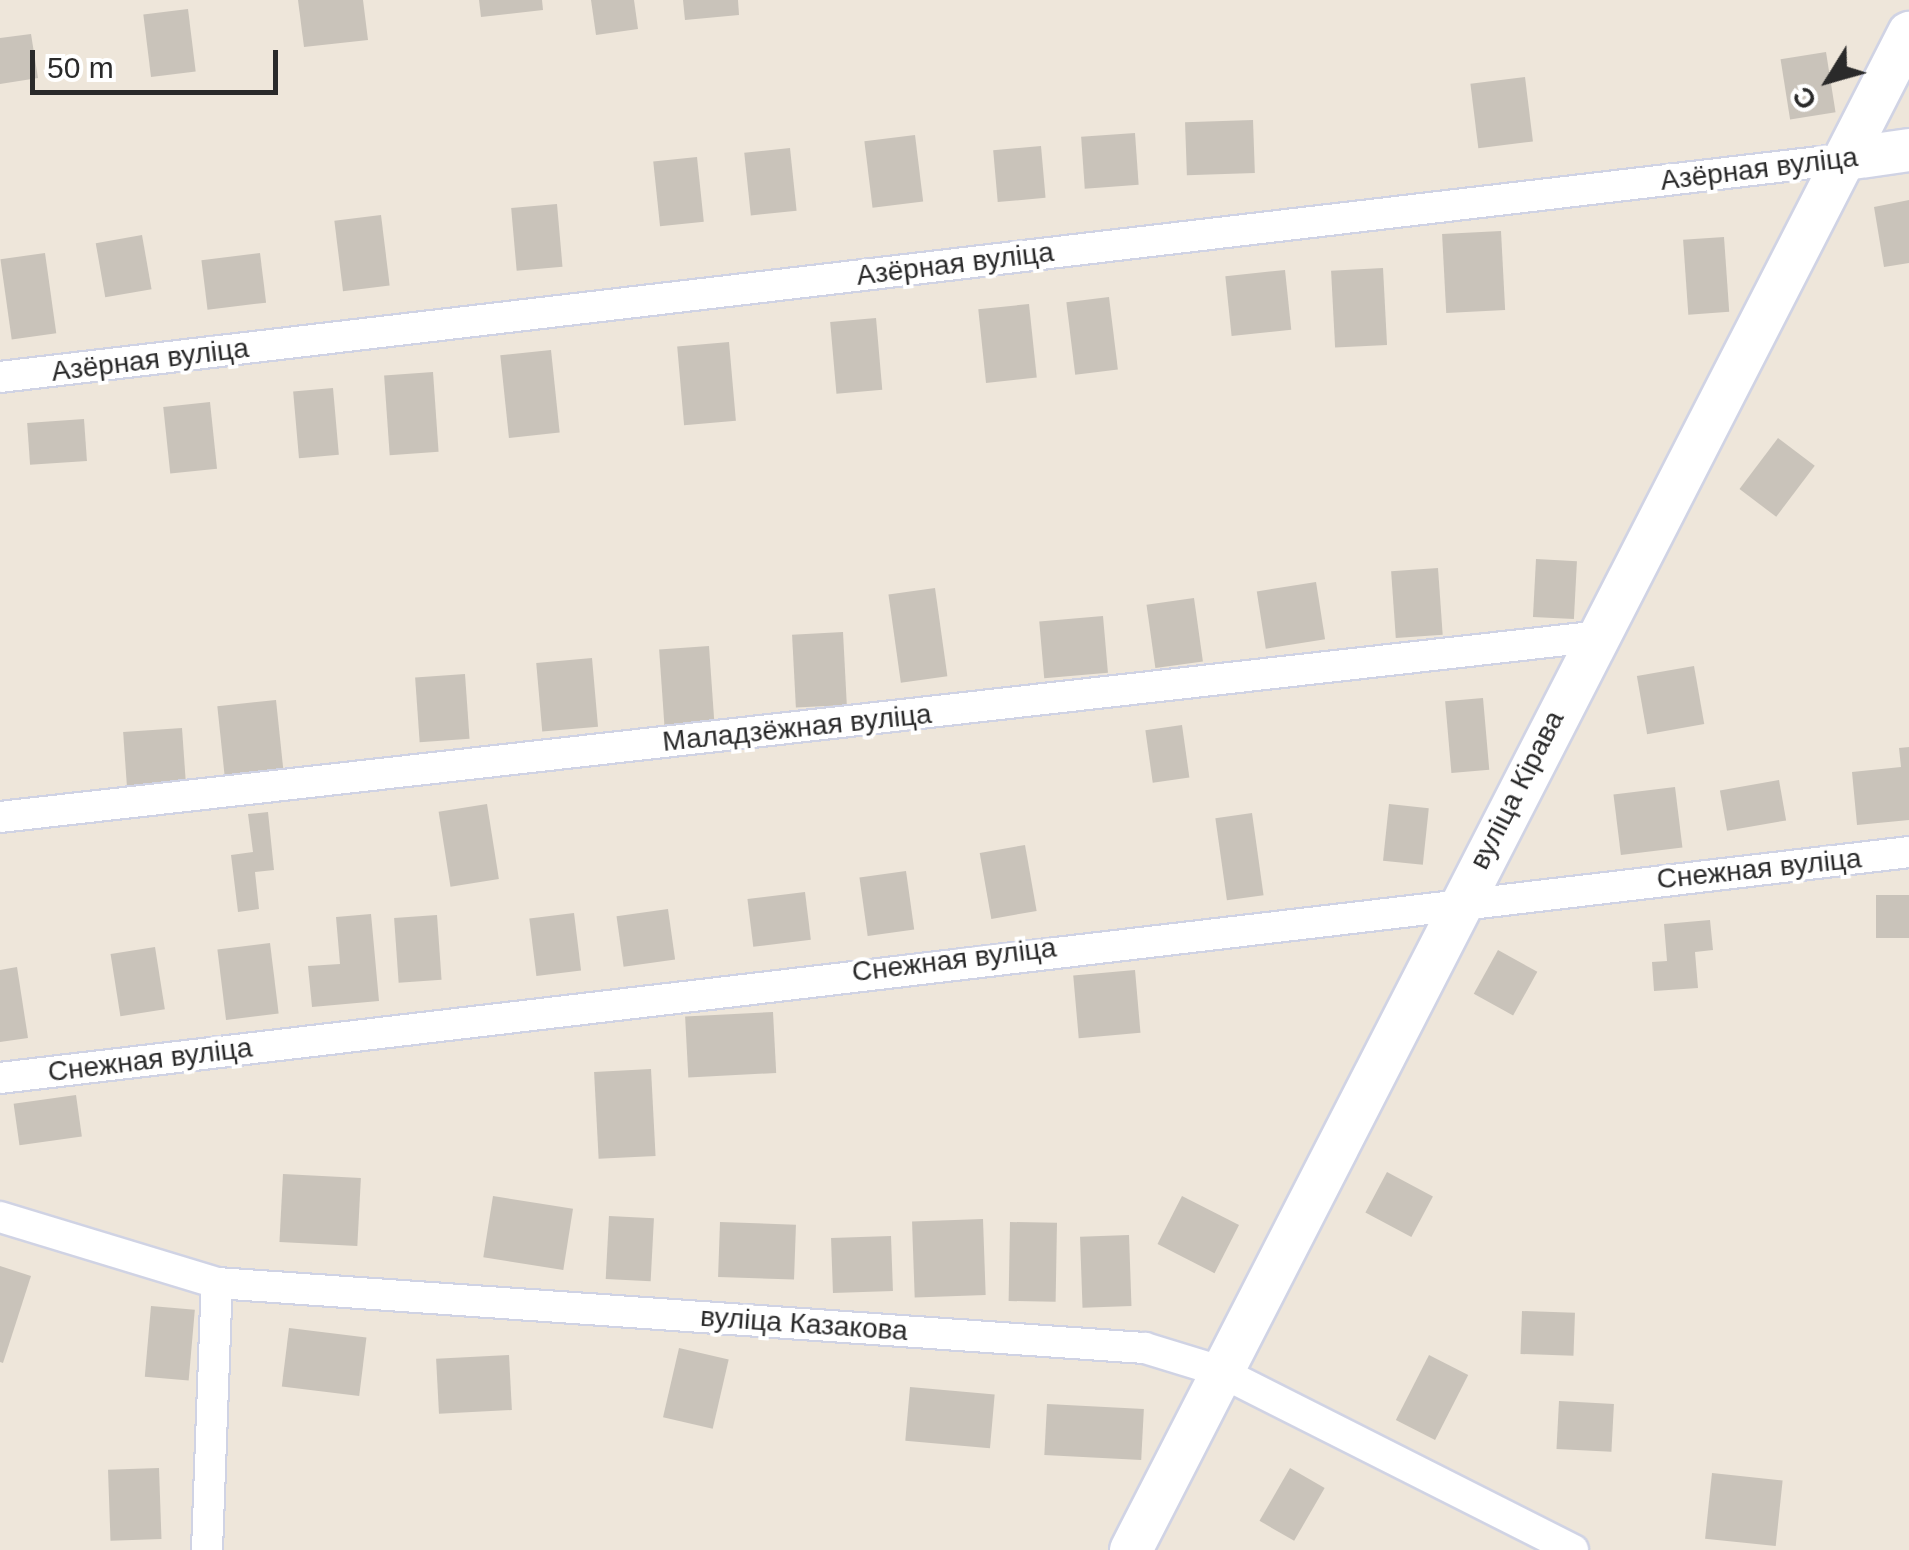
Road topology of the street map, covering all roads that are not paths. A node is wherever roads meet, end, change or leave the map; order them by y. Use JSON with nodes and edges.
{"nodes":[{"id":1,"x":1909,"y":33,"type":"edge"},
{"id":2,"x":1909,"y":150,"type":"edge"},
{"id":3,"x":1846,"y":159,"type":"junction"},
{"id":4,"x":0,"y":377,"type":"edge"},
{"id":5,"x":1593,"y":637,"type":"junction"},
{"id":6,"x":0,"y":817,"type":"edge"},
{"id":7,"x":1909,"y":852,"type":"edge"},
{"id":8,"x":1460,"y":902,"type":"junction"},
{"id":9,"x":0,"y":1078,"type":"edge"},
{"id":10,"x":0,"y":1217,"type":"edge"},
{"id":11,"x":218,"y":1283,"type":"junction"},
{"id":12,"x":1216,"y":1370,"type":"junction"},
{"id":13,"x":208,"y":1550,"type":"edge"},
{"id":14,"x":1131,"y":1550,"type":"edge"},
{"id":15,"x":1573,"y":1550,"type":"edge"}],
"edges":[{"from":1,"to":3,"type":"main road","name":"вуліца Кірава"},
{"from":2,"to":3,"type":"main road","name":"Азёрная вуліца"},
{"from":3,"to":4,"type":"street","name":"Азёрная вуліца"},
{"from":3,"to":5,"type":"main road","name":"вуліца Кірава"},
{"from":5,"to":6,"type":"street","name":"Маладзёжная вуліца"},
{"from":5,"to":8,"type":"main road","name":"вуліца Кірава"},
{"from":7,"to":8,"type":"street","name":"Снежная вуліца"},
{"from":8,"to":9,"type":"street","name":"Снежная вуліца"},
{"from":8,"to":12,"type":"main road","name":"вуліца Кірава"},
{"from":10,"to":11,"type":"street","name":"вуліца Казакова"},
{"from":11,"to":12,"type":"street","name":"вуліца Казакова"},
{"from":11,"to":13,"type":"street"},
{"from":12,"to":14,"type":"main road","name":"вуліца Кірава"},
{"from":12,"to":15,"type":"street","name":"вуліца Казакова"}]}
